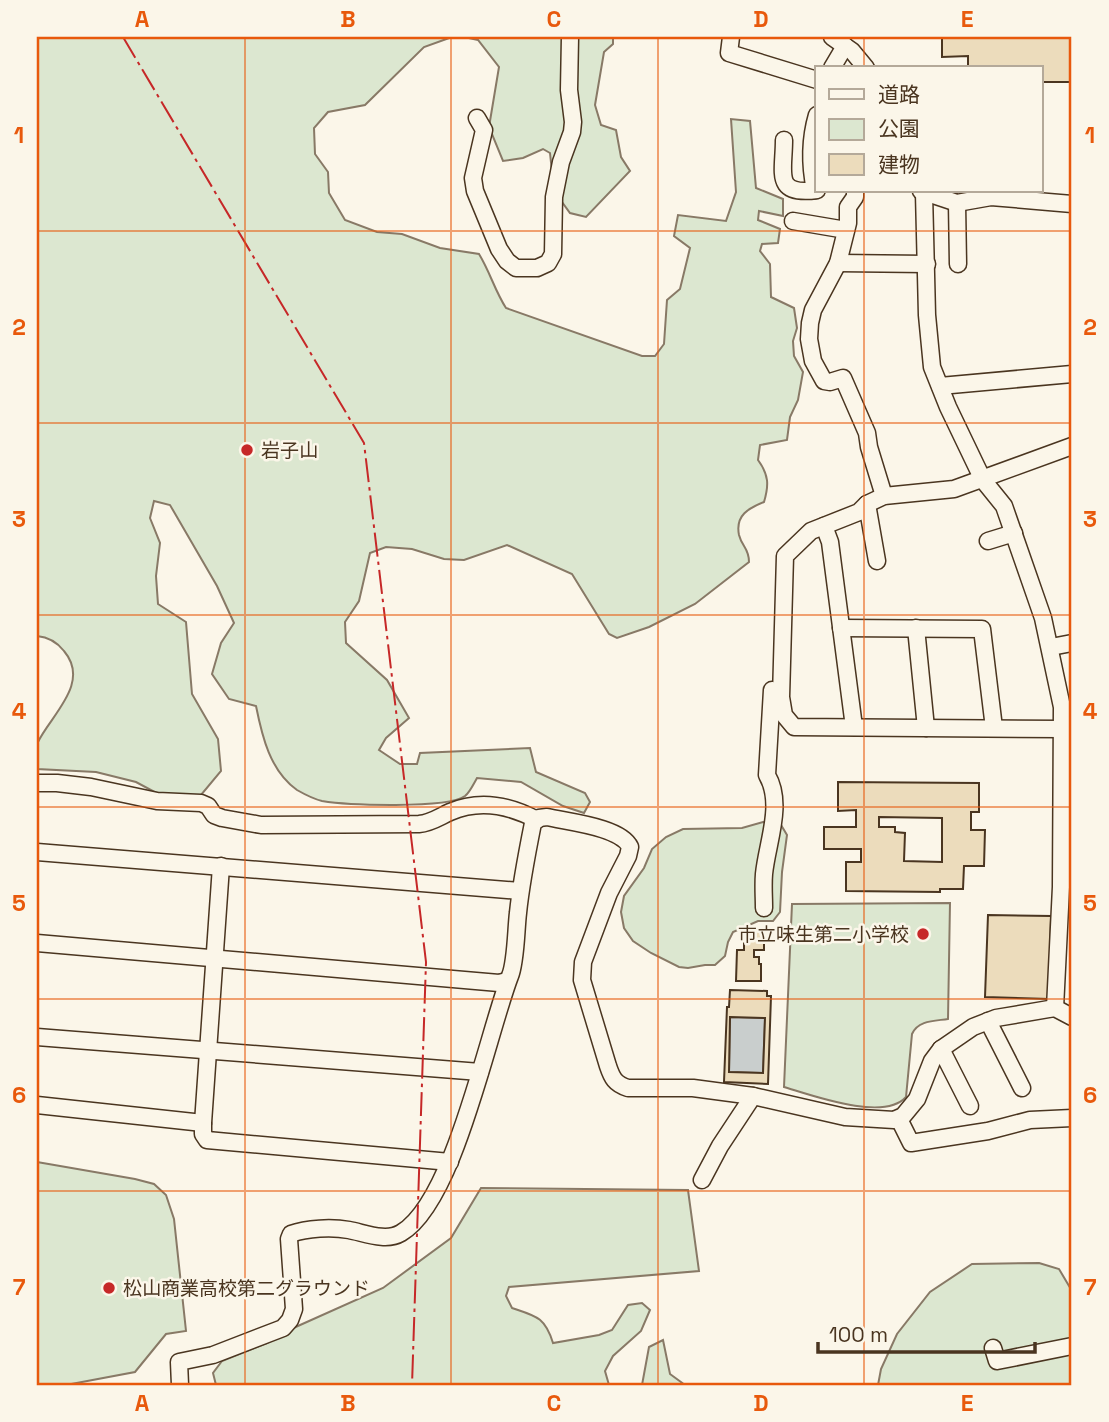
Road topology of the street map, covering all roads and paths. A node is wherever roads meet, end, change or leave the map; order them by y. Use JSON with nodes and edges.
{"nodes":[{"id":1,"x":570,"y":37,"type":"edge"},
{"id":2,"x":731,"y":37,"type":"edge"},
{"id":3,"x":838,"y":41,"type":"edge"},
{"id":4,"x":832,"y":66,"type":"edge"},
{"id":5,"x":864,"y":66,"type":"edge"},
{"id":6,"x":815,"y":79,"type":"edge"},
{"id":7,"x":477,"y":118,"type":"dead end"},
{"id":8,"x":815,"y":130,"type":"edge"},
{"id":9,"x":784,"y":140,"type":"dead end"},
{"id":10,"x":815,"y":186,"type":"edge"},
{"id":11,"x":815,"y":190,"type":"edge"},
{"id":12,"x":855,"y":192,"type":"edge"},
{"id":13,"x":923,"y":192,"type":"edge"},
{"id":14,"x":957,"y":203,"type":"junction"},
{"id":15,"x":1072,"y":204,"type":"edge"},
{"id":16,"x":793,"y":221,"type":"dead end"},
{"id":17,"x":846,"y":230,"type":"junction"},
{"id":18,"x":838,"y":263,"type":"junction"},
{"id":19,"x":927,"y":264,"type":"junction"},
{"id":20,"x":958,"y":264,"type":"dead end"},
{"id":21,"x":1072,"y":374,"type":"edge"},
{"id":22,"x":940,"y":386,"type":"junction"},
{"id":23,"x":1072,"y":446,"type":"edge"},
{"id":24,"x":983,"y":480,"type":"junction"},
{"id":25,"x":884,"y":496,"type":"junction"},
{"id":26,"x":867,"y":504,"type":"junction"},
{"id":27,"x":824,"y":526,"type":"junction"},
{"id":28,"x":1014,"y":533,"type":"junction"},
{"id":29,"x":988,"y":541,"type":"dead end"},
{"id":30,"x":877,"y":561,"type":"dead end"},
{"id":31,"x":841,"y":628,"type":"junction"},
{"id":32,"x":916,"y":628,"type":"junction"},
{"id":33,"x":1072,"y":643,"type":"edge"},
{"id":34,"x":1051,"y":647,"type":"junction"},
{"id":35,"x":782,"y":666,"type":"junction"},
{"id":36,"x":854,"y":727,"type":"junction"},
{"id":37,"x":926,"y":728,"type":"junction"},
{"id":38,"x":994,"y":729,"type":"junction"},
{"id":39,"x":1065,"y":740,"type":"edge"},
{"id":40,"x":37,"y":783,"type":"edge"},
{"id":41,"x":1067,"y":818,"type":"edge"},
{"id":42,"x":537,"y":820,"type":"junction"},
{"id":43,"x":37,"y":852,"type":"edge"},
{"id":44,"x":220,"y":866,"type":"junction"},
{"id":45,"x":1067,"y":889,"type":"edge"},
{"id":46,"x":520,"y":891,"type":"junction"},
{"id":47,"x":764,"y":908,"type":"dead end"},
{"id":48,"x":37,"y":943,"type":"edge"},
{"id":49,"x":216,"y":959,"type":"junction"},
{"id":50,"x":1065,"y":965,"type":"edge"},
{"id":51,"x":507,"y":981,"type":"junction"},
{"id":52,"x":1055,"y":1008,"type":"junction"},
{"id":53,"x":1072,"y":1017,"type":"edge"},
{"id":54,"x":988,"y":1021,"type":"junction"},
{"id":55,"x":37,"y":1037,"type":"edge"},
{"id":56,"x":941,"y":1049,"type":"junction"},
{"id":57,"x":209,"y":1052,"type":"junction"},
{"id":58,"x":480,"y":1072,"type":"junction"},
{"id":59,"x":1022,"y":1088,"type":"dead end"},
{"id":60,"x":753,"y":1096,"type":"junction"},
{"id":61,"x":37,"y":1105,"type":"edge"},
{"id":62,"x":970,"y":1106,"type":"dead end"},
{"id":63,"x":1072,"y":1118,"type":"edge"},
{"id":64,"x":898,"y":1119,"type":"junction"},
{"id":65,"x":203,"y":1123,"type":"junction"},
{"id":66,"x":450,"y":1162,"type":"junction"},
{"id":67,"x":702,"y":1180,"type":"dead end"},
{"id":68,"x":1072,"y":1346,"type":"edge"},
{"id":69,"x":993,"y":1348,"type":"dead end"},
{"id":70,"x":180,"y":1385,"type":"edge"}],
"edges":[{"from":1,"to":7,"type":"street"},
{"from":2,"to":6,"type":"street"},
{"from":3,"to":4,"type":"street"},
{"from":3,"to":5,"type":"street"},
{"from":8,"to":10,"type":"street"},
{"from":9,"to":11,"type":"street"},
{"from":12,"to":17,"type":"street"},
{"from":13,"to":14,"type":"street"},
{"from":13,"to":19,"type":"street"},
{"from":14,"to":15,"type":"street"},
{"from":14,"to":20,"type":"street"},
{"from":16,"to":17,"type":"street"},
{"from":17,"to":18,"type":"street"},
{"from":18,"to":19,"type":"street"},
{"from":18,"to":25,"type":"street"},
{"from":19,"to":22,"type":"street"},
{"from":21,"to":22,"type":"street"},
{"from":22,"to":24,"type":"street"},
{"from":23,"to":24,"type":"street"},
{"from":24,"to":25,"type":"street"},
{"from":24,"to":28,"type":"street"},
{"from":25,"to":26,"type":"street"},
{"from":26,"to":27,"type":"street"},
{"from":26,"to":30,"type":"street"},
{"from":27,"to":31,"type":"street"},
{"from":27,"to":35,"type":"street"},
{"from":28,"to":29,"type":"street"},
{"from":28,"to":34,"type":"street"},
{"from":31,"to":32,"type":"street"},
{"from":31,"to":36,"type":"street"},
{"from":32,"to":37,"type":"street"},
{"from":32,"to":38,"type":"street"},
{"from":33,"to":34,"type":"street"},
{"from":34,"to":39,"type":"street"},
{"from":35,"to":36,"type":"street"},
{"from":35,"to":47,"type":"street"},
{"from":36,"to":37,"type":"street"},
{"from":37,"to":38,"type":"street"},
{"from":38,"to":39,"type":"street"},
{"from":39,"to":41,"type":"street"},
{"from":40,"to":42,"type":"street"},
{"from":41,"to":45,"type":"street"},
{"from":42,"to":46,"type":"street"},
{"from":42,"to":60,"type":"street"},
{"from":43,"to":44,"type":"street"},
{"from":44,"to":46,"type":"street"},
{"from":44,"to":49,"type":"street"},
{"from":45,"to":50,"type":"street"},
{"from":46,"to":51,"type":"street"},
{"from":48,"to":49,"type":"street"},
{"from":49,"to":51,"type":"street"},
{"from":49,"to":57,"type":"street"},
{"from":50,"to":52,"type":"street"},
{"from":51,"to":58,"type":"street"},
{"from":52,"to":53,"type":"street"},
{"from":52,"to":54,"type":"street"},
{"from":54,"to":56,"type":"street"},
{"from":54,"to":59,"type":"street"},
{"from":55,"to":57,"type":"street"},
{"from":56,"to":62,"type":"street"},
{"from":56,"to":64,"type":"street"},
{"from":57,"to":58,"type":"street"},
{"from":57,"to":65,"type":"street"},
{"from":58,"to":66,"type":"street"},
{"from":60,"to":64,"type":"street"},
{"from":60,"to":67,"type":"street"},
{"from":61,"to":65,"type":"street"},
{"from":63,"to":64,"type":"street"},
{"from":65,"to":66,"type":"street"},
{"from":66,"to":70,"type":"street"},
{"from":68,"to":69,"type":"street"}]}
